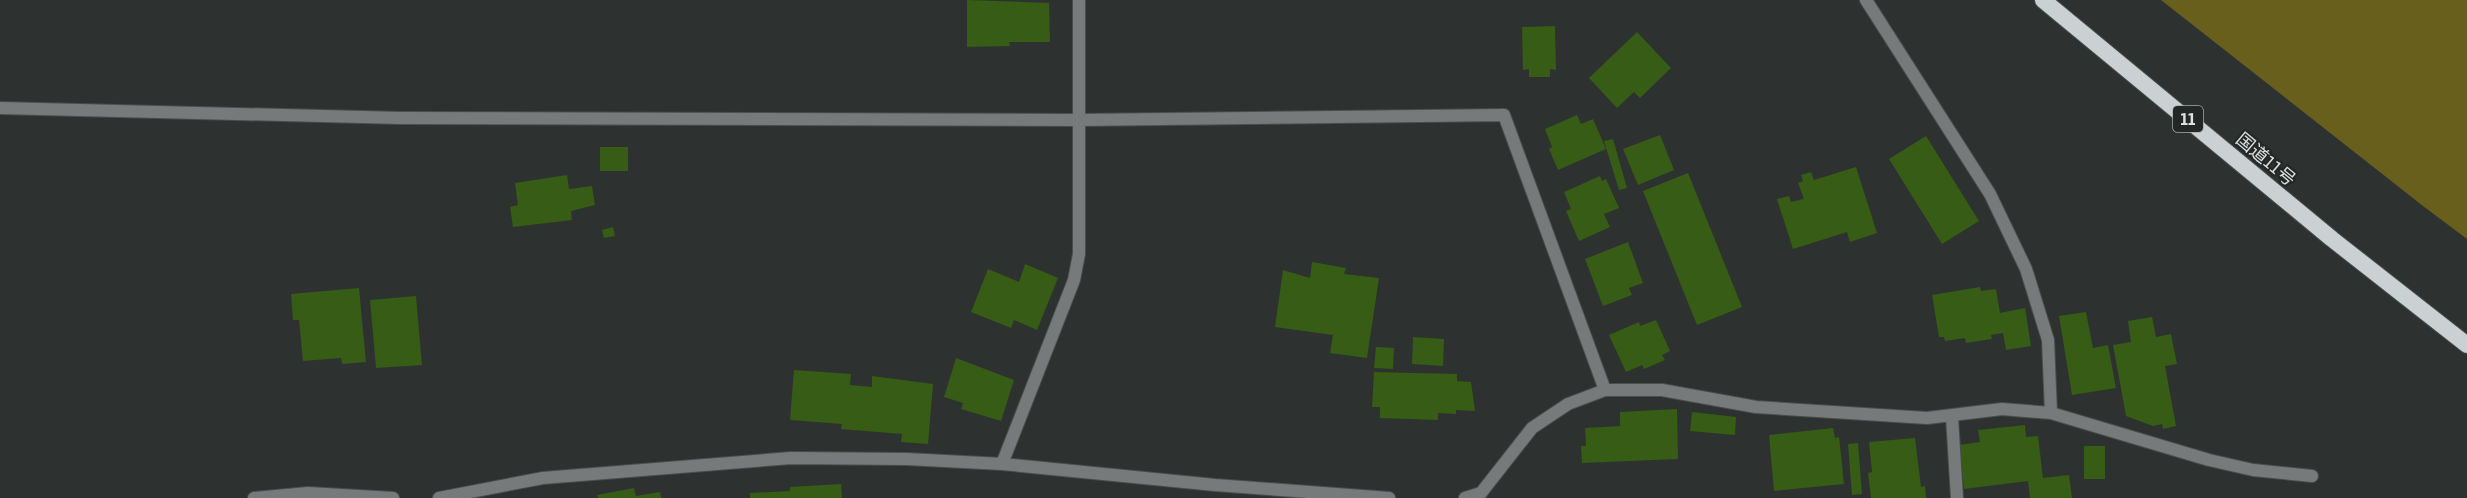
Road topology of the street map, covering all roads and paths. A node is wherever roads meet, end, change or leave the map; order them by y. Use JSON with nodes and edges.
{"nodes":[{"id":1,"x":1079,"y":0,"type":"edge"},
{"id":2,"x":1866,"y":0,"type":"edge"},
{"id":3,"x":2043,"y":0,"type":"edge"},
{"id":4,"x":0,"y":108,"type":"edge"},
{"id":5,"x":1079,"y":120,"type":"junction"},
{"id":6,"x":2467,"y":345,"type":"edge"},
{"id":7,"x":1605,"y":390,"type":"junction"},
{"id":8,"x":2051,"y":413,"type":"junction"},
{"id":9,"x":1952,"y":417,"type":"junction"},
{"id":10,"x":1002,"y":464,"type":"junction"},
{"id":11,"x":2312,"y":476,"type":"dead end"},
{"id":12,"x":254,"y":498,"type":"edge"},
{"id":13,"x":261,"y":498,"type":"edge"},
{"id":14,"x":393,"y":498,"type":"edge"},
{"id":15,"x":439,"y":498,"type":"edge"},
{"id":16,"x":1389,"y":498,"type":"edge"},
{"id":17,"x":1465,"y":498,"type":"edge"},
{"id":18,"x":1957,"y":498,"type":"edge"}],
"edges":[{"from":1,"to":5,"type":"street"},
{"from":2,"to":8,"type":"street"},
{"from":3,"to":6,"type":"highway","name":"国道11号","number":"11"},
{"from":4,"to":5,"type":"street"},
{"from":5,"to":7,"type":"street"},
{"from":5,"to":10,"type":"street"},
{"from":7,"to":9,"type":"street"},
{"from":7,"to":17,"type":"street"},
{"from":8,"to":9,"type":"street"},
{"from":8,"to":11,"type":"street"},
{"from":9,"to":18,"type":"street"},
{"from":10,"to":15,"type":"street"},
{"from":10,"to":16,"type":"street"},
{"from":12,"to":13,"type":"street"},
{"from":13,"to":14,"type":"street"}]}
